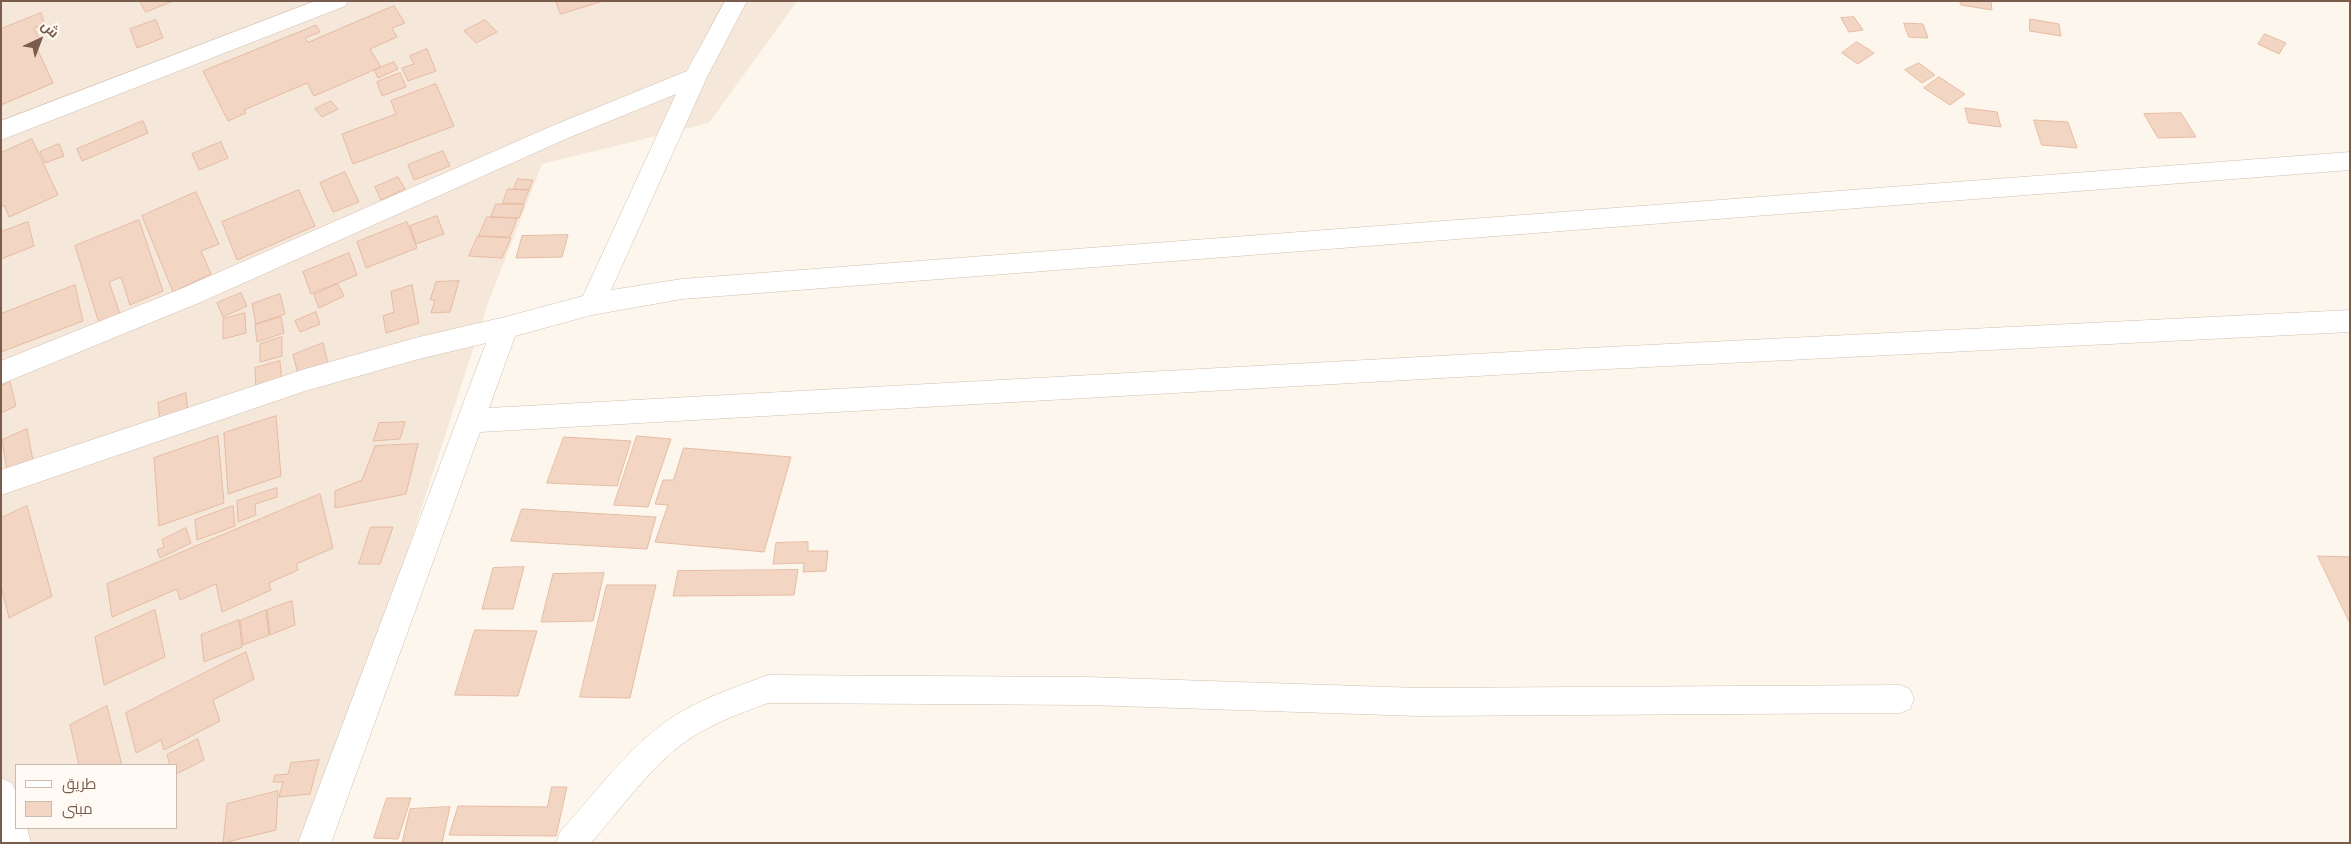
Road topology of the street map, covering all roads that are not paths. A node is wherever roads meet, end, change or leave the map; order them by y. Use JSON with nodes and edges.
{"nodes":[{"id":1,"x":337,"y":1,"type":"edge"},
{"id":2,"x":736,"y":1,"type":"edge"},
{"id":3,"x":694,"y":78,"type":"junction"},
{"id":4,"x":1,"y":131,"type":"edge"},
{"id":5,"x":2350,"y":161,"type":"edge"},
{"id":6,"x":592,"y":304,"type":"junction"},
{"id":7,"x":2350,"y":322,"type":"edge"},
{"id":8,"x":505,"y":328,"type":"junction"},
{"id":9,"x":1,"y":373,"type":"edge"},
{"id":10,"x":471,"y":421,"type":"junction"},
{"id":11,"x":1,"y":483,"type":"edge"},
{"id":12,"x":1900,"y":699,"type":"dead end"},
{"id":13,"x":1,"y":794,"type":"edge"},
{"id":14,"x":15,"y":843,"type":"edge"},
{"id":15,"x":314,"y":843,"type":"edge"},
{"id":16,"x":571,"y":843,"type":"edge"}],
"edges":[{"from":1,"to":4,"type":"street"},
{"from":2,"to":3,"type":"street"},
{"from":3,"to":6,"type":"street"},
{"from":3,"to":9,"type":"street"},
{"from":5,"to":6,"type":"street"},
{"from":6,"to":8,"type":"street"},
{"from":7,"to":10,"type":"street"},
{"from":8,"to":10,"type":"street"},
{"from":8,"to":11,"type":"street"},
{"from":10,"to":15,"type":"street"},
{"from":12,"to":16,"type":"lane"},
{"from":13,"to":14,"type":"street"}]}
